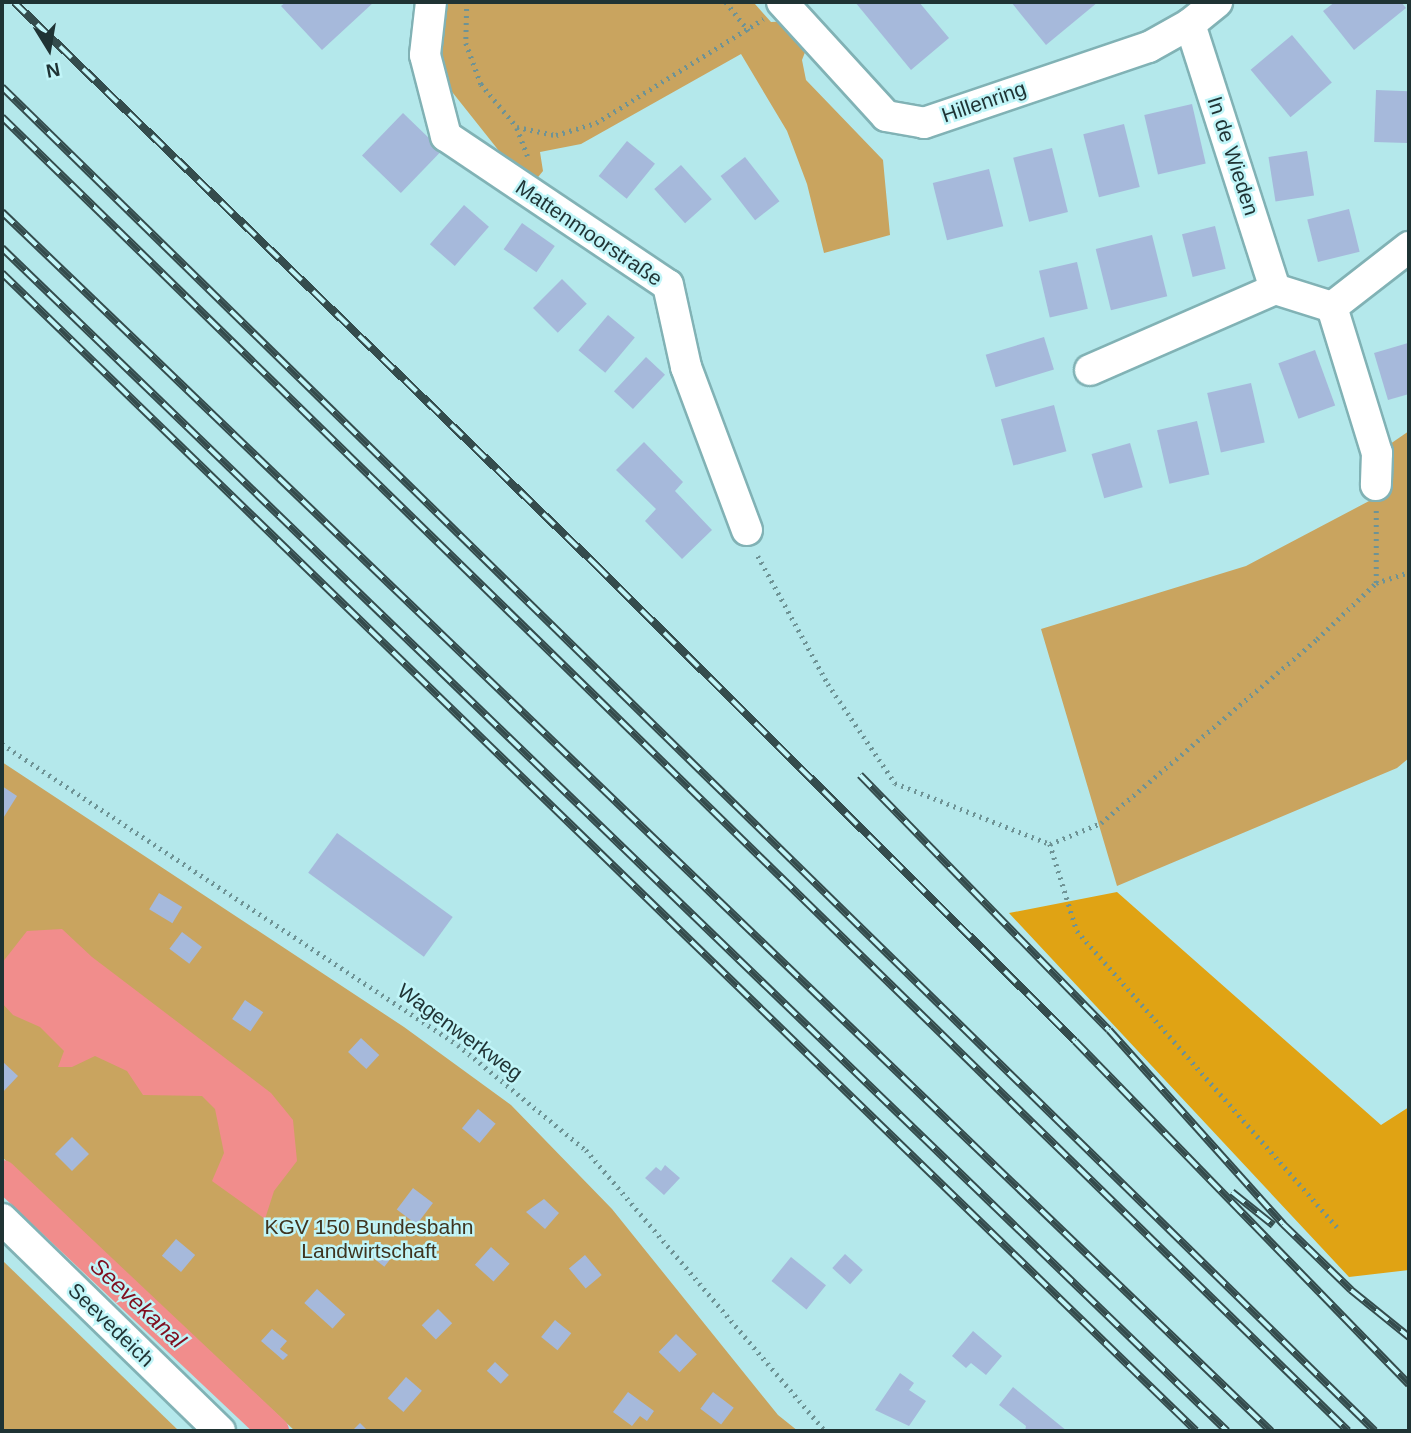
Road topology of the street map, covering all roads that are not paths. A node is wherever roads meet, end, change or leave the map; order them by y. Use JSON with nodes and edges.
{"nodes":[{"id":1,"x":431,"y":2,"type":"edge"},
{"id":2,"x":783,"y":2,"type":"edge"},
{"id":3,"x":1217,"y":2,"type":"edge"},
{"id":4,"x":1191,"y":24,"type":"junction"},
{"id":5,"x":1409,"y":247,"type":"edge"},
{"id":6,"x":1275,"y":289,"type":"junction"},
{"id":7,"x":1332,"y":307,"type":"junction"},
{"id":8,"x":1090,"y":369,"type":"dead end"},
{"id":9,"x":1376,"y":485,"type":"road end"},
{"id":10,"x":747,"y":530,"type":"road end"},
{"id":11,"x":2,"y":1219,"type":"edge"},
{"id":12,"x":220,"y":1431,"type":"edge"}],
"edges":[{"from":1,"to":10,"type":"street","name":"Mattenmoorstraße"},
{"from":2,"to":4,"type":"street","name":"Hillenring"},
{"from":3,"to":4,"type":"street","name":"Hillenring"},
{"from":4,"to":6,"type":"street","name":"In de Wieden"},
{"from":5,"to":7,"type":"street"},
{"from":6,"to":7,"type":"street"},
{"from":6,"to":8,"type":"street"},
{"from":7,"to":9,"type":"street"},
{"from":11,"to":12,"type":"street","name":"Seevedeich"}]}
